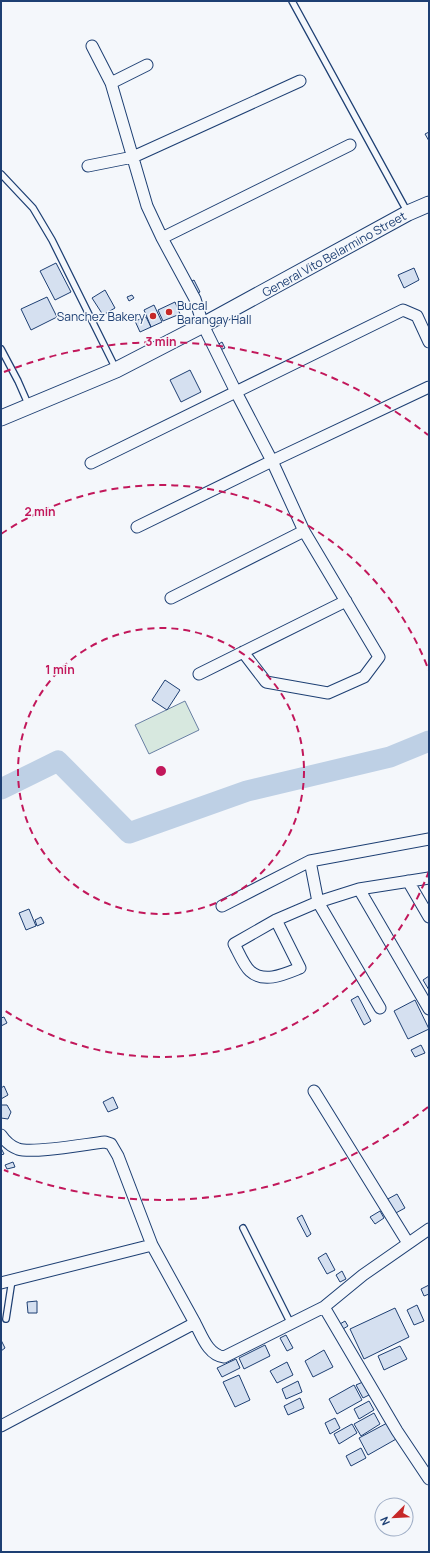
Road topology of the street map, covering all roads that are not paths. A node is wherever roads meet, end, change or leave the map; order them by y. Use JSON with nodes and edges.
{"nodes":[{"id":1,"x":292,"y":1,"type":"edge"},
{"id":2,"x":92,"y":46,"type":"dead end"},
{"id":3,"x":147,"y":65,"type":"dead end"},
{"id":4,"x":300,"y":81,"type":"dead end"},
{"id":5,"x":111,"y":83,"type":"junction"},
{"id":6,"x":350,"y":145,"type":"dead end"},
{"id":7,"x":133,"y":157,"type":"junction"},
{"id":8,"x":88,"y":166,"type":"dead end"},
{"id":9,"x":1,"y":174,"type":"edge"},
{"id":10,"x":429,"y":204,"type":"edge"},
{"id":11,"x":408,"y":213,"type":"junction"},
{"id":12,"x":162,"y":238,"type":"junction"},
{"id":13,"x":203,"y":325,"type":"junction"},
{"id":14,"x":429,"y":342,"type":"edge"},
{"id":15,"x":1,"y":349,"type":"edge"},
{"id":16,"x":116,"y":370,"type":"junction"},
{"id":17,"x":429,"y":387,"type":"edge"},
{"id":18,"x":236,"y":392,"type":"junction"},
{"id":19,"x":29,"y":407,"type":"junction"},
{"id":20,"x":1,"y":418,"type":"edge"},
{"id":21,"x":272,"y":461,"type":"junction"},
{"id":22,"x":91,"y":463,"type":"dead end"},
{"id":23,"x":137,"y":527,"type":"dead end"},
{"id":24,"x":304,"y":531,"type":"junction"},
{"id":25,"x":171,"y":598,"type":"dead end"},
{"id":26,"x":346,"y":601,"type":"junction"},
{"id":27,"x":243,"y":652,"type":"junction"},
{"id":28,"x":199,"y":674,"type":"dead end"},
{"id":29,"x":429,"y":839,"type":"edge"},
{"id":30,"x":310,"y":861,"type":"junction"},
{"id":31,"x":429,"y":878,"type":"edge"},
{"id":32,"x":408,"y":881,"type":"junction"},
{"id":33,"x":359,"y":889,"type":"junction"},
{"id":34,"x":318,"y":902,"type":"junction"},
{"id":35,"x":222,"y":906,"type":"dead end"},
{"id":36,"x":429,"y":917,"type":"edge"},
{"id":37,"x":276,"y":920,"type":"junction"},
{"id":38,"x":428,"y":1006,"type":"edge"},
{"id":39,"x":380,"y":1008,"type":"dead end"},
{"id":40,"x":314,"y":1091,"type":"dead end"},
{"id":41,"x":1,"y":1135,"type":"edge"},
{"id":42,"x":243,"y":1228,"type":"dead end"},
{"id":43,"x":429,"y":1229,"type":"edge"},
{"id":44,"x":408,"y":1243,"type":"junction"},
{"id":45,"x":152,"y":1245,"type":"junction"},
{"id":46,"x":6,"y":1281,"type":"edge"},
{"id":47,"x":324,"y":1307,"type":"junction"},
{"id":48,"x":6,"y":1318,"type":"dead end"},
{"id":49,"x":195,"y":1323,"type":"junction"},
{"id":50,"x":291,"y":1324,"type":"junction"},
{"id":51,"x":1,"y":1426,"type":"edge"},
{"id":52,"x":429,"y":1479,"type":"edge"}],
"edges":[{"from":1,"to":11,"type":"lane"},
{"from":2,"to":5,"type":"street"},
{"from":3,"to":5,"type":"street"},
{"from":4,"to":7,"type":"street"},
{"from":5,"to":7,"type":"street"},
{"from":6,"to":12,"type":"street"},
{"from":7,"to":8,"type":"street"},
{"from":7,"to":12,"type":"street"},
{"from":9,"to":16,"type":"lane"},
{"from":10,"to":11,"type":"street","name":"General Vito Belarmino Street"},
{"from":11,"to":13,"type":"street","name":"General Vito Belarmino Street"},
{"from":12,"to":13,"type":"street"},
{"from":13,"to":16,"type":"street","name":"General Vito Belarmino Street"},
{"from":13,"to":18,"type":"street"},
{"from":14,"to":18,"type":"street"},
{"from":15,"to":19,"type":"lane"},
{"from":16,"to":19,"type":"street","name":"General Vito Belarmino Street"},
{"from":17,"to":21,"type":"street"},
{"from":18,"to":21,"type":"street"},
{"from":18,"to":22,"type":"street"},
{"from":19,"to":20,"type":"street","name":"General Vito Belarmino Street"},
{"from":21,"to":23,"type":"street"},
{"from":21,"to":24,"type":"street"},
{"from":24,"to":25,"type":"street"},
{"from":24,"to":26,"type":"street"},
{"from":26,"to":27,"type":"street"},
{"from":26,"to":27,"type":"street"},
{"from":27,"to":28,"type":"street"},
{"from":29,"to":30,"type":"street"},
{"from":30,"to":34,"type":"street"},
{"from":30,"to":35,"type":"street"},
{"from":31,"to":32,"type":"street"},
{"from":32,"to":33,"type":"street"},
{"from":32,"to":36,"type":"street"},
{"from":33,"to":34,"type":"street"},
{"from":33,"to":38,"type":"street"},
{"from":34,"to":37,"type":"street"},
{"from":34,"to":39,"type":"street"},
{"from":37,"to":37,"type":"street"},
{"from":40,"to":44,"type":"street"},
{"from":41,"to":45,"type":"street"},
{"from":42,"to":50,"type":"lane"},
{"from":43,"to":44,"type":"street"},
{"from":44,"to":47,"type":"street"},
{"from":45,"to":46,"type":"street"},
{"from":45,"to":49,"type":"street"},
{"from":46,"to":48,"type":"lane"},
{"from":47,"to":50,"type":"street"},
{"from":47,"to":52,"type":"street"},
{"from":49,"to":50,"type":"street"},
{"from":49,"to":51,"type":"street"}]}
